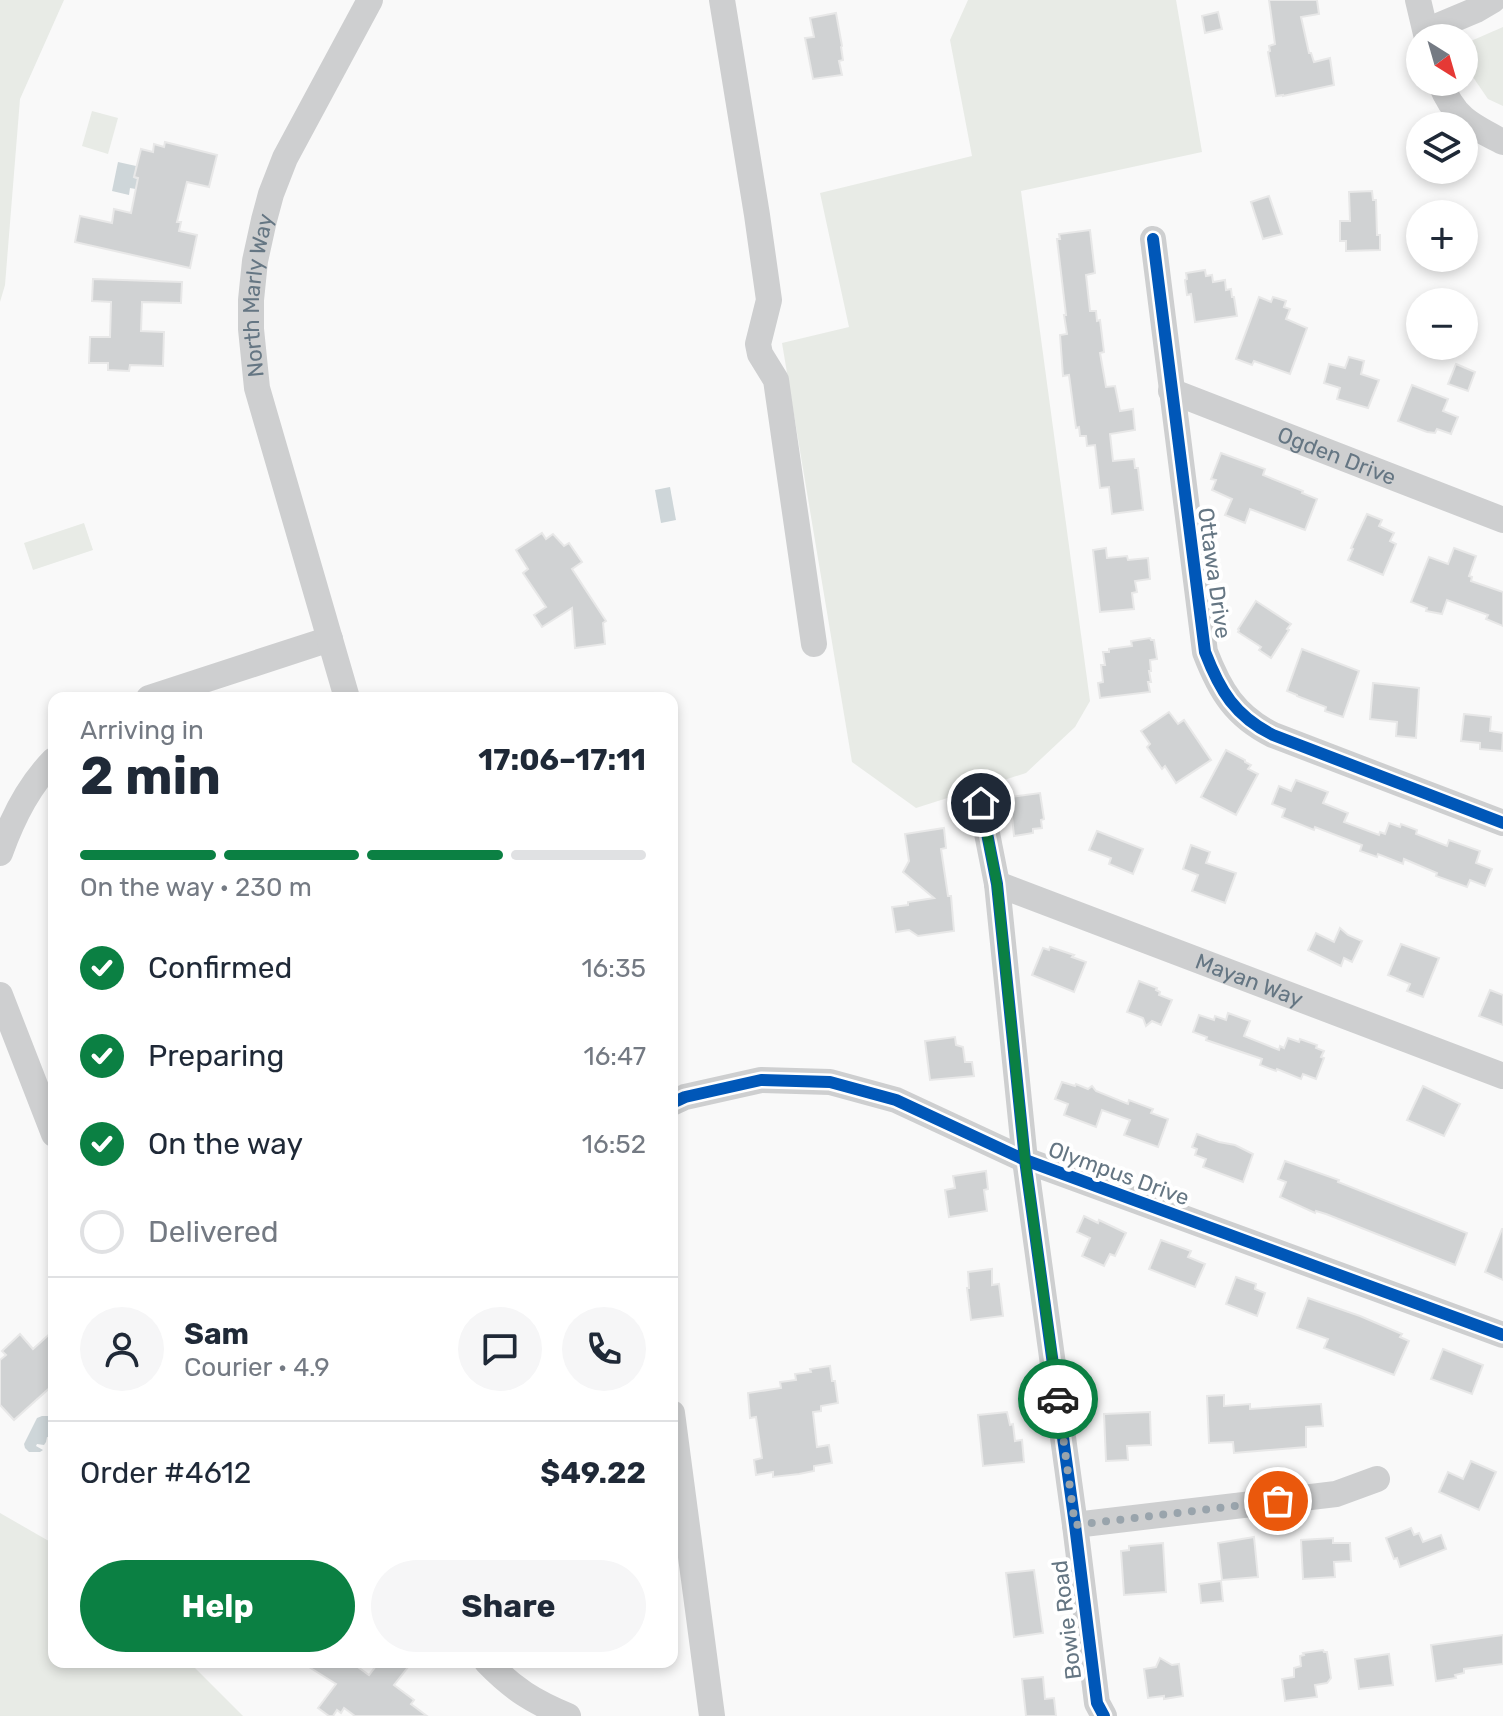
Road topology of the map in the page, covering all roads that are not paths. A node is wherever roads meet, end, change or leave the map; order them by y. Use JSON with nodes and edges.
{"nodes":[{"id":1,"x":370,"y":0,"type":"edge"},
{"id":2,"x":722,"y":0,"type":"edge"},
{"id":3,"x":1418,"y":0,"type":"edge"},
{"id":4,"x":1493,"y":0,"type":"edge"},
{"id":5,"x":1423,"y":24,"type":"edge"},
{"id":6,"x":1448,"y":24,"type":"edge"},
{"id":7,"x":1445,"y":96,"type":"edge"},
{"id":8,"x":1503,"y":142,"type":"edge"},
{"id":9,"x":1153,"y":239,"type":"dead end"},
{"id":10,"x":1171,"y":391,"type":"junction"},
{"id":11,"x":1503,"y":520,"type":"edge"},
{"id":12,"x":330,"y":639,"type":"junction"},
{"id":13,"x":814,"y":644,"type":"dead end"},
{"id":14,"x":167,"y":692,"type":"edge"},
{"id":15,"x":345,"y":692,"type":"edge"},
{"id":16,"x":48,"y":767,"type":"edge"},
{"id":17,"x":981,"y":803,"type":"dead end"},
{"id":18,"x":1503,"y":823,"type":"edge"},
{"id":19,"x":0,"y":853,"type":"edge"},
{"id":20,"x":997,"y":884,"type":"junction"},
{"id":21,"x":0,"y":995,"type":"edge"},
{"id":22,"x":1503,"y":1076,"type":"edge"},
{"id":23,"x":678,"y":1100,"type":"edge"},
{"id":24,"x":48,"y":1119,"type":"edge"},
{"id":25,"x":1025,"y":1160,"type":"junction"},
{"id":26,"x":1503,"y":1335,"type":"edge"},
{"id":27,"x":678,"y":1458,"type":"edge"},
{"id":28,"x":1377,"y":1479,"type":"dead end"},
{"id":29,"x":1075,"y":1525,"type":"junction"},
{"id":30,"x":493,"y":1668,"type":"edge"},
{"id":31,"x":568,"y":1716,"type":"edge"},
{"id":32,"x":712,"y":1716,"type":"edge"},
{"id":33,"x":1104,"y":1716,"type":"edge"}],
"edges":[{"from":1,"to":12,"type":"street","name":"North Marly Way"},
{"from":2,"to":13,"type":"street"},
{"from":3,"to":5,"type":"street"},
{"from":4,"to":6,"type":"street"},
{"from":7,"to":8,"type":"street"},
{"from":9,"to":10,"type":"street","name":"Ottawa Drive"},
{"from":10,"to":11,"type":"street","name":"Ogden Drive"},
{"from":10,"to":18,"type":"street","name":"Ottawa Drive"},
{"from":12,"to":14,"type":"street"},
{"from":12,"to":15,"type":"street","name":"North Marly Way"},
{"from":16,"to":19,"type":"street"},
{"from":17,"to":20,"type":"street","name":"Bowie Road"},
{"from":20,"to":22,"type":"street","name":"Mayan Way"},
{"from":20,"to":25,"type":"street","name":"Bowie Road"},
{"from":21,"to":24,"type":"street"},
{"from":23,"to":25,"type":"street","name":"Olympus Drive"},
{"from":25,"to":26,"type":"street","name":"Olympus Drive"},
{"from":25,"to":29,"type":"street","name":"Bowie Road"},
{"from":27,"to":32,"type":"street"},
{"from":28,"to":29,"type":"street"},
{"from":29,"to":33,"type":"street","name":"Bowie Road"},
{"from":30,"to":31,"type":"street"}]}
